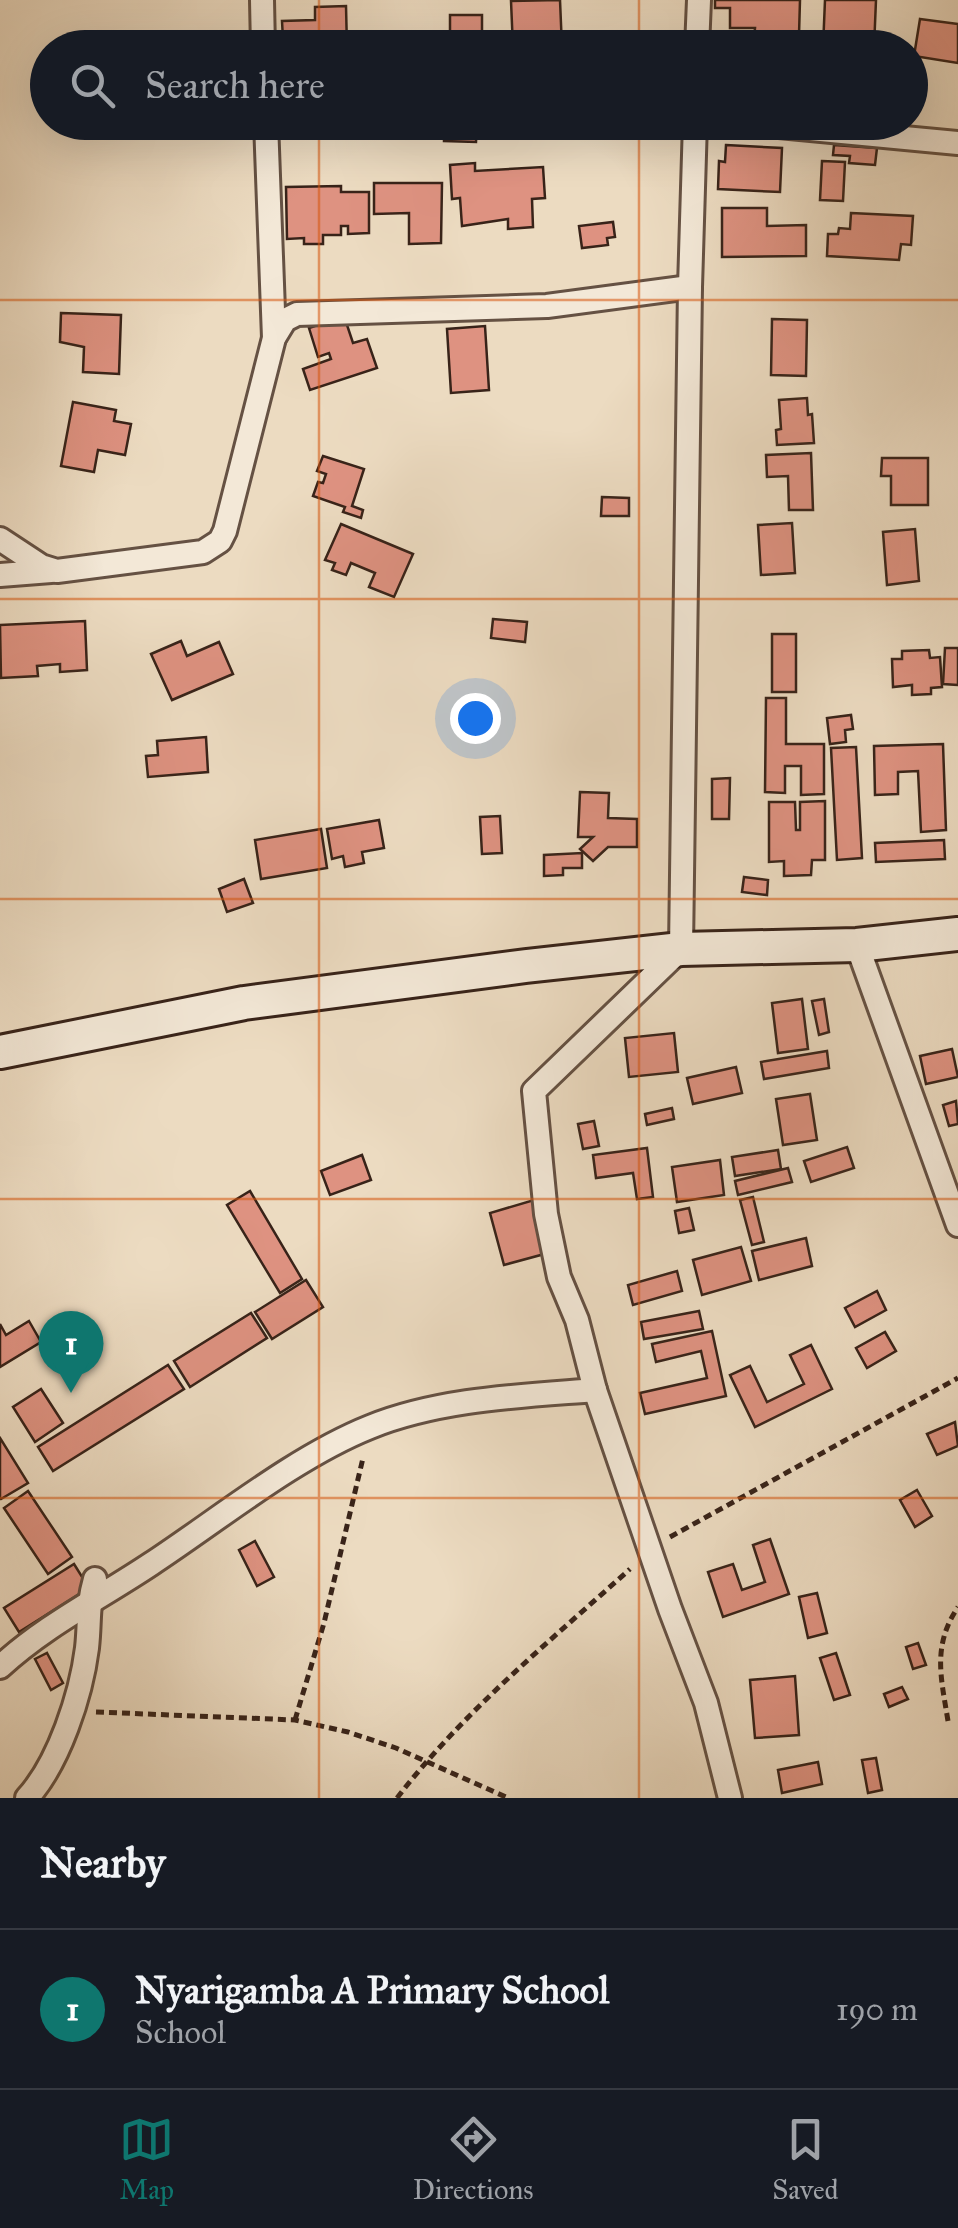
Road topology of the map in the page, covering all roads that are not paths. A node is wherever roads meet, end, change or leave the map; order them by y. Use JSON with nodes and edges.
{"nodes":[{"id":1,"x":262,"y":0,"type":"edge"},
{"id":2,"x":698,"y":0,"type":"edge"},
{"id":3,"x":263,"y":30,"type":"edge"},
{"id":4,"x":697,"y":30,"type":"edge"},
{"id":5,"x":267,"y":140,"type":"edge"},
{"id":6,"x":694,"y":140,"type":"edge"},
{"id":7,"x":917,"y":140,"type":"edge"},
{"id":8,"x":958,"y":144,"type":"edge"},
{"id":9,"x":690,"y":287,"type":"junction"},
{"id":10,"x":274,"y":338,"type":"junction"},
{"id":11,"x":0,"y":539,"type":"edge"},
{"id":12,"x":58,"y":571,"type":"junction"},
{"id":13,"x":0,"y":575,"type":"edge"},
{"id":14,"x":958,"y":934,"type":"edge"},
{"id":15,"x":857,"y":945,"type":"junction"},
{"id":16,"x":681,"y":949,"type":"junction"},
{"id":17,"x":0,"y":1052,"type":"edge"},
{"id":18,"x":958,"y":1226,"type":"edge"},
{"id":19,"x":595,"y":1390,"type":"junction"},
{"id":20,"x":95,"y":1579,"type":"dead end"},
{"id":21,"x":87,"y":1607,"type":"junction"},
{"id":22,"x":0,"y":1667,"type":"edge"},
{"id":23,"x":26,"y":1798,"type":"edge"},
{"id":24,"x":730,"y":1798,"type":"edge"}],
"edges":[{"from":1,"to":3,"type":"street"},
{"from":2,"to":4,"type":"street"},
{"from":5,"to":10,"type":"street"},
{"from":6,"to":9,"type":"street"},
{"from":7,"to":8,"type":"street"},
{"from":9,"to":10,"type":"street"},
{"from":9,"to":16,"type":"street"},
{"from":10,"to":12,"type":"street"},
{"from":11,"to":12,"type":"street"},
{"from":12,"to":13,"type":"street"},
{"from":14,"to":15,"type":"street"},
{"from":15,"to":16,"type":"street"},
{"from":15,"to":18,"type":"street"},
{"from":16,"to":17,"type":"street"},
{"from":16,"to":19,"type":"street"},
{"from":19,"to":21,"type":"street"},
{"from":19,"to":24,"type":"street"},
{"from":20,"to":21,"type":"street"},
{"from":21,"to":22,"type":"street"},
{"from":21,"to":23,"type":"street"}]}
